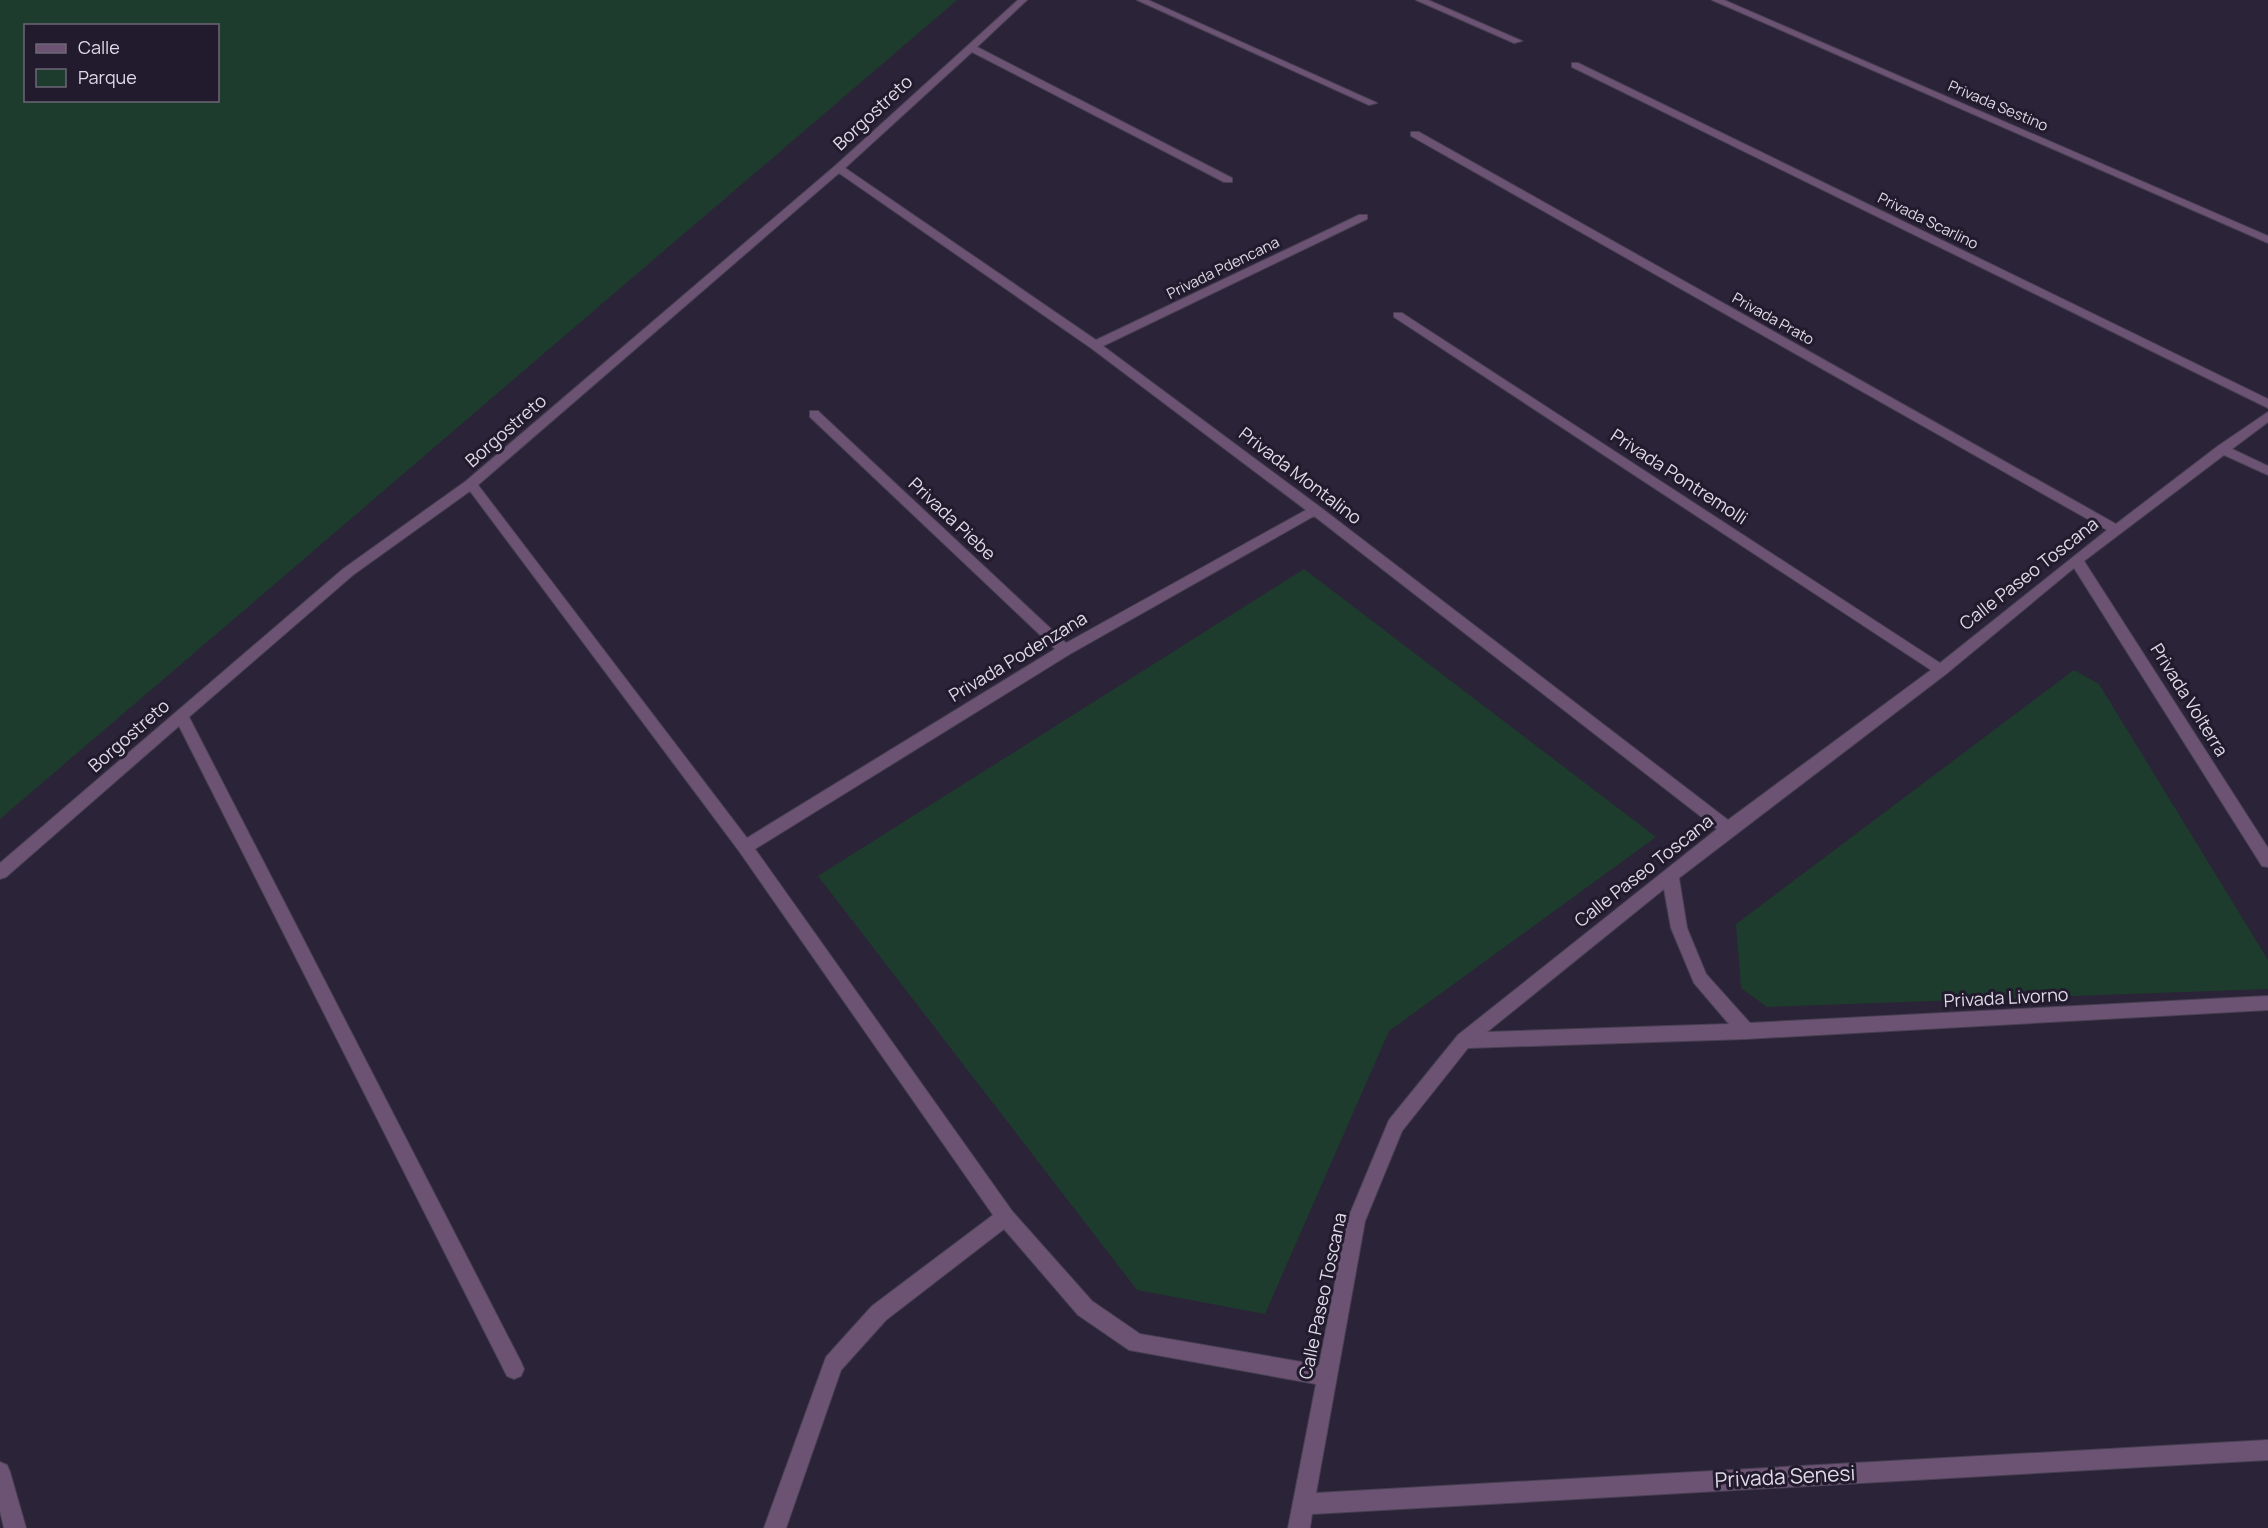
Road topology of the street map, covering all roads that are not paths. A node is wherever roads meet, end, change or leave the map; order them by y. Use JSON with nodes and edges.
{"nodes":[{"id":1,"x":1023,"y":0,"type":"edge"},
{"id":2,"x":1141,"y":0,"type":"edge"},
{"id":3,"x":1420,"y":0,"type":"edge"},
{"id":4,"x":1716,"y":0,"type":"edge"},
{"id":5,"x":1517,"y":41,"type":"dead end"},
{"id":6,"x":969,"y":47,"type":"junction"},
{"id":7,"x":1575,"y":65,"type":"dead end"},
{"id":8,"x":1372,"y":103,"type":"dead end"},
{"id":9,"x":1415,"y":134,"type":"dead end"},
{"id":10,"x":839,"y":168,"type":"junction"},
{"id":11,"x":1228,"y":180,"type":"dead end"},
{"id":12,"x":1363,"y":217,"type":"dead end"},
{"id":13,"x":2268,"y":240,"type":"edge"},
{"id":14,"x":1398,"y":315,"type":"dead end"},
{"id":15,"x":1095,"y":345,"type":"junction"},
{"id":16,"x":2268,"y":404,"type":"edge"},
{"id":17,"x":814,"y":414,"type":"dead end"},
{"id":18,"x":2268,"y":416,"type":"edge"},
{"id":19,"x":2222,"y":449,"type":"junction"},
{"id":20,"x":2268,"y":471,"type":"edge"},
{"id":21,"x":471,"y":484,"type":"junction"},
{"id":22,"x":1315,"y":510,"type":"junction"},
{"id":23,"x":2117,"y":530,"type":"junction"},
{"id":24,"x":2076,"y":560,"type":"junction"},
{"id":25,"x":1065,"y":650,"type":"junction"},
{"id":26,"x":1941,"y":670,"type":"junction"},
{"id":27,"x":181,"y":715,"type":"junction"},
{"id":28,"x":1728,"y":830,"type":"junction"},
{"id":29,"x":746,"y":847,"type":"junction"},
{"id":30,"x":2268,"y":861,"type":"edge"},
{"id":31,"x":0,"y":872,"type":"edge"},
{"id":32,"x":1670,"y":874,"type":"junction"},
{"id":33,"x":2268,"y":1003,"type":"edge"},
{"id":34,"x":1746,"y":1031,"type":"junction"},
{"id":35,"x":1464,"y":1040,"type":"junction"},
{"id":36,"x":1005,"y":1217,"type":"junction"},
{"id":37,"x":514,"y":1369,"type":"dead end"},
{"id":38,"x":1326,"y":1376,"type":"junction"},
{"id":39,"x":2268,"y":1450,"type":"edge"},
{"id":40,"x":0,"y":1472,"type":"edge"},
{"id":41,"x":1302,"y":1504,"type":"junction"},
{"id":42,"x":15,"y":1528,"type":"edge"},
{"id":43,"x":775,"y":1528,"type":"edge"},
{"id":44,"x":1299,"y":1528,"type":"edge"}],
"edges":[{"from":1,"to":6,"type":"street","name":"Borgostreto"},
{"from":2,"to":8,"type":"street"},
{"from":3,"to":5,"type":"street"},
{"from":4,"to":13,"type":"street","name":"Privada Sestino"},
{"from":6,"to":10,"type":"street","name":"Borgostreto"},
{"from":6,"to":11,"type":"street"},
{"from":7,"to":16,"type":"street","name":"Privada Scarlino"},
{"from":9,"to":23,"type":"street","name":"Privada Prato"},
{"from":10,"to":15,"type":"street","name":"Privada Montalino"},
{"from":10,"to":21,"type":"street","name":"Borgostreto"},
{"from":12,"to":15,"type":"street","name":"Privada Pdencana"},
{"from":14,"to":26,"type":"street","name":"Privada Pontremolli"},
{"from":15,"to":22,"type":"street","name":"Privada Montalino"},
{"from":17,"to":25,"type":"street","name":"Privada Piebe"},
{"from":18,"to":19,"type":"street","name":"Calle Paseo Toscana"},
{"from":19,"to":20,"type":"street"},
{"from":19,"to":23,"type":"street","name":"Calle Paseo Toscana"},
{"from":21,"to":27,"type":"street","name":"Borgostreto"},
{"from":21,"to":29,"type":"street"},
{"from":22,"to":25,"type":"street","name":"Privada Podenzana"},
{"from":22,"to":28,"type":"street","name":"Privada Montalino"},
{"from":23,"to":24,"type":"street","name":"Calle Paseo Toscana"},
{"from":24,"to":26,"type":"street","name":"Calle Paseo Toscana"},
{"from":24,"to":30,"type":"street","name":"Privada Volterra"},
{"from":25,"to":29,"type":"street","name":"Privada Podenzana"},
{"from":26,"to":28,"type":"street","name":"Calle Paseo Toscana"},
{"from":27,"to":31,"type":"street","name":"Borgostreto"},
{"from":27,"to":37,"type":"street"},
{"from":28,"to":32,"type":"street","name":"Calle Paseo Toscana"},
{"from":29,"to":36,"type":"street"},
{"from":32,"to":34,"type":"street"},
{"from":32,"to":35,"type":"street","name":"Calle Paseo Toscana"},
{"from":33,"to":34,"type":"street","name":"Privada Livorno"},
{"from":34,"to":35,"type":"street","name":"Privada Livorno"},
{"from":35,"to":38,"type":"street","name":"Calle Paseo Toscana"},
{"from":36,"to":38,"type":"street"},
{"from":36,"to":43,"type":"street"},
{"from":38,"to":41,"type":"street","name":"Calle Paseo Toscana"},
{"from":39,"to":41,"type":"street","name":"Privada Senesi"},
{"from":40,"to":42,"type":"street"},
{"from":41,"to":44,"type":"street","name":"Calle Paseo Toscana"}]}
